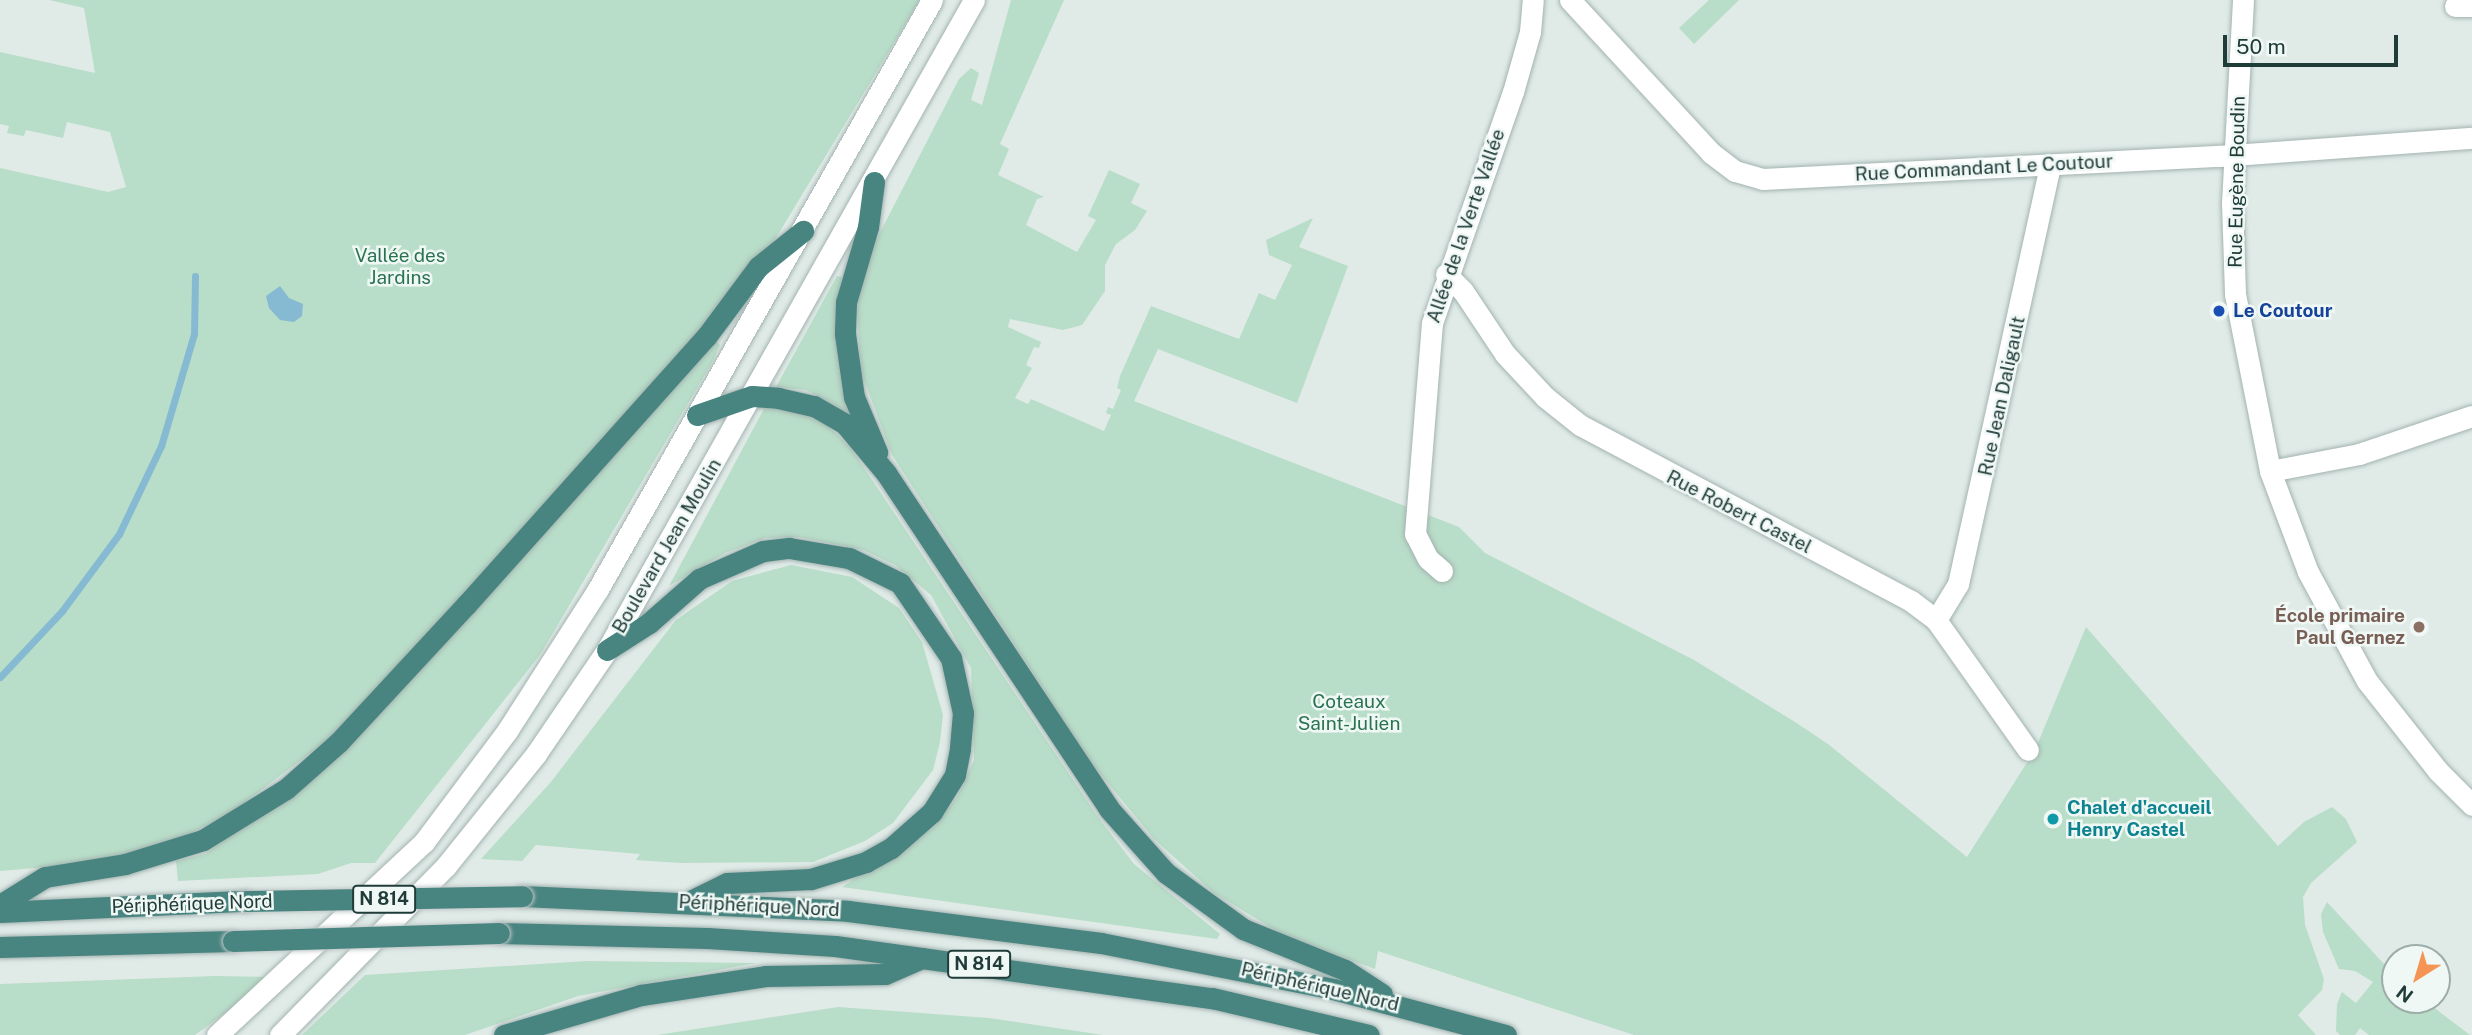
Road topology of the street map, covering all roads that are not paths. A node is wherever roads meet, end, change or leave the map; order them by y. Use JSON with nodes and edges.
{"nodes":[{"id":1,"x":932,"y":0,"type":"edge"},
{"id":2,"x":974,"y":0,"type":"edge"},
{"id":3,"x":1534,"y":0,"type":"edge"},
{"id":4,"x":1570,"y":0,"type":"edge"},
{"id":5,"x":2243,"y":0,"type":"edge"},
{"id":6,"x":2472,"y":138,"type":"edge"},
{"id":7,"x":2227,"y":156,"type":"junction"},
{"id":8,"x":2050,"y":166,"type":"junction"},
{"id":9,"x":874,"y":182,"type":"junction"},
{"id":10,"x":803,"y":231,"type":"junction"},
{"id":11,"x":1446,"y":274,"type":"junction"},
{"id":12,"x":752,"y":396,"type":"junction"},
{"id":13,"x":697,"y":415,"type":"junction"},
{"id":14,"x":2472,"y":416,"type":"edge"},
{"id":15,"x":2270,"y":471,"type":"junction"},
{"id":16,"x":886,"y":473,"type":"junction"},
{"id":17,"x":1443,"y":571,"type":"dead end"},
{"id":18,"x":1936,"y":620,"type":"junction"},
{"id":19,"x":607,"y":650,"type":"junction"},
{"id":20,"x":2028,"y":750,"type":"dead end"},
{"id":21,"x":2472,"y":804,"type":"edge"},
{"id":22,"x":690,"y":901,"type":"junction"},
{"id":23,"x":0,"y":905,"type":"edge"},
{"id":24,"x":0,"y":912,"type":"edge"},
{"id":25,"x":0,"y":947,"type":"edge"},
{"id":26,"x":925,"y":957,"type":"junction"},
{"id":27,"x":1396,"y":1003,"type":"junction"},
{"id":28,"x":218,"y":1035,"type":"edge"},
{"id":29,"x":280,"y":1035,"type":"edge"},
{"id":30,"x":504,"y":1035,"type":"edge"},
{"id":31,"x":1369,"y":1035,"type":"edge"},
{"id":32,"x":1506,"y":1035,"type":"edge"}],
"edges":[{"from":1,"to":10,"type":"street","name":"Boulevard Jean Moulin"},
{"from":2,"to":9,"type":"street","name":"Boulevard Jean Moulin"},
{"from":3,"to":11,"type":"street","name":"Allée de la Verte Vallée"},
{"from":4,"to":8,"type":"street","name":"Rue Commandant Le Coutour"},
{"from":5,"to":7,"type":"street","name":"Rue Eugène Boudin"},
{"from":6,"to":7,"type":"street","name":"Rue Commandant Le Coutour"},
{"from":7,"to":8,"type":"street","name":"Rue Commandant Le Coutour"},
{"from":7,"to":15,"type":"street","name":"Rue Eugène Boudin"},
{"from":8,"to":18,"type":"street","name":"Rue Jean Daligault"},
{"from":9,"to":12,"type":"street","name":"Boulevard Jean Moulin"},
{"from":9,"to":16,"type":"highway"},
{"from":10,"to":13,"type":"street","name":"Boulevard Jean Moulin"},
{"from":10,"to":23,"type":"highway"},
{"from":11,"to":17,"type":"street","name":"Allée de la Verte Vallée"},
{"from":11,"to":18,"type":"street","name":"Rue Robert Castel"},
{"from":12,"to":13,"type":"highway"},
{"from":12,"to":16,"type":"highway"},
{"from":12,"to":19,"type":"street","name":"Boulevard Jean Moulin"},
{"from":13,"to":28,"type":"street","name":"Boulevard Jean Moulin"},
{"from":14,"to":15,"type":"street"},
{"from":15,"to":21,"type":"street","name":"Rue Eugène Boudin"},
{"from":16,"to":27,"type":"highway"},
{"from":18,"to":20,"type":"street","name":"Rue Robert Castel"},
{"from":19,"to":22,"type":"highway"},
{"from":19,"to":29,"type":"street","name":"Boulevard Jean Moulin"},
{"from":22,"to":24,"type":"highway","name":"Périphérique Nord","number":"N 814","bridge":true},
{"from":22,"to":27,"type":"highway","name":"Périphérique Nord","number":"N 814"},
{"from":25,"to":26,"type":"highway","name":"Périphérique Nord","number":"N 814","bridge":true},
{"from":26,"to":30,"type":"highway"},
{"from":26,"to":31,"type":"highway","name":"Périphérique Nord","number":"N 814"},
{"from":27,"to":32,"type":"highway","name":"Périphérique Nord","number":"N 814"}]}
